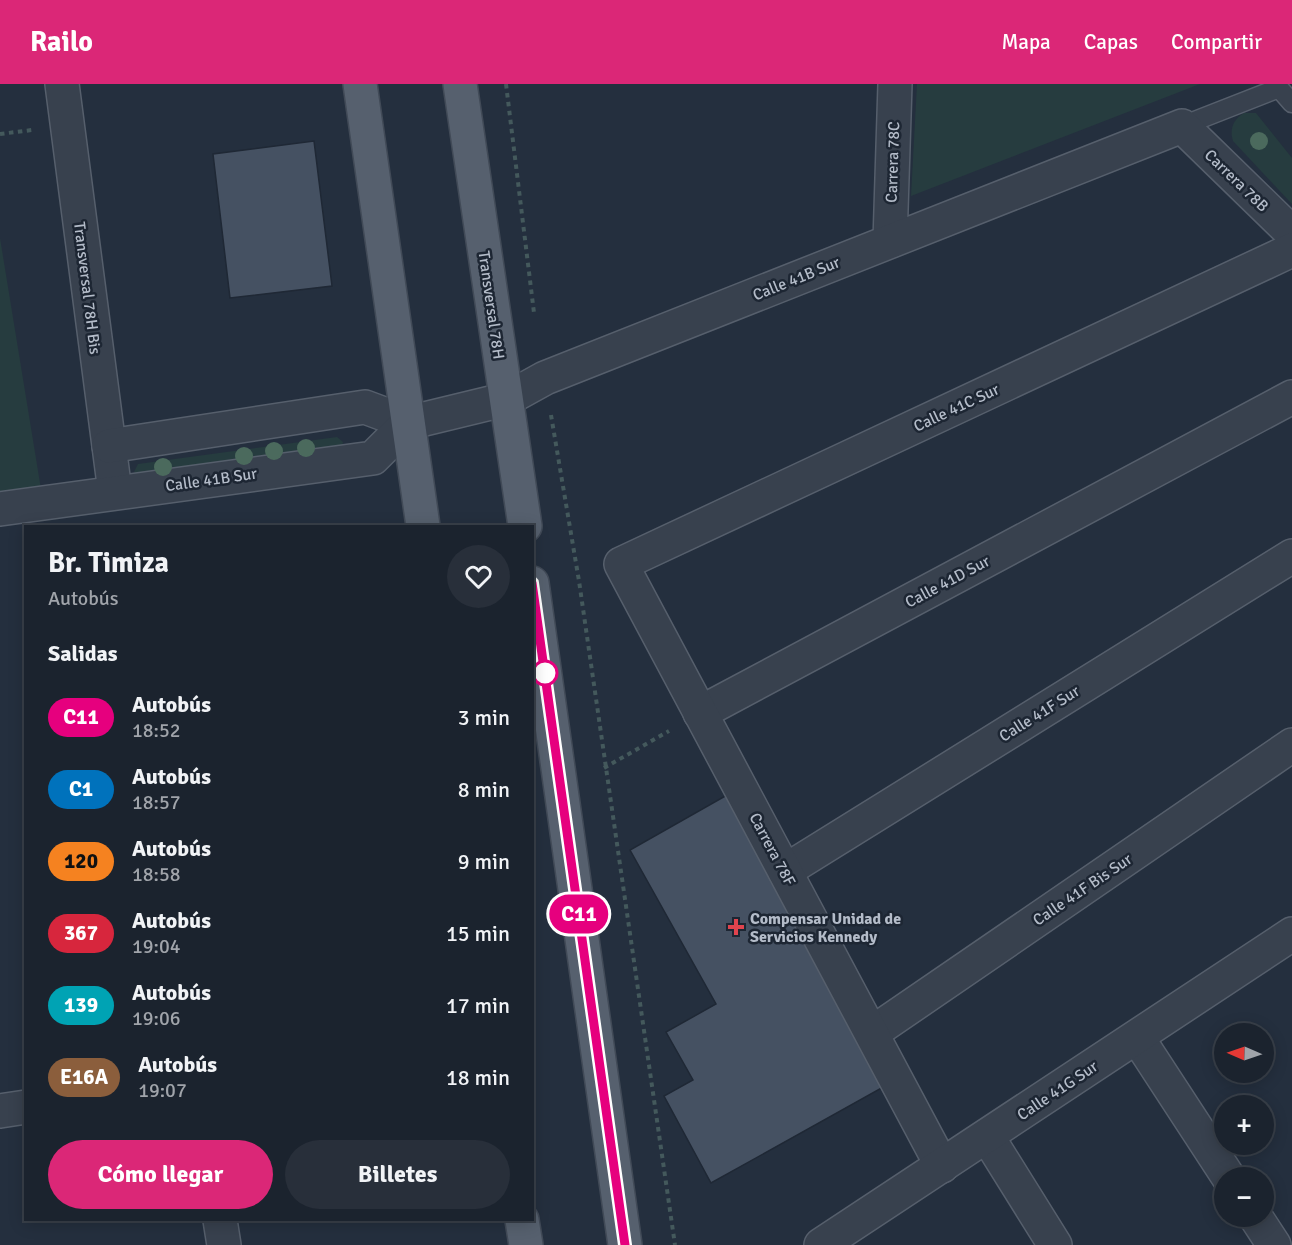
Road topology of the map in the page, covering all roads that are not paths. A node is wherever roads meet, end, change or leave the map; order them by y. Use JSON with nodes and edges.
{"nodes":[{"id":1,"x":62,"y":84,"type":"edge"},
{"id":2,"x":360,"y":84,"type":"edge"},
{"id":3,"x":460,"y":84,"type":"edge"},
{"id":4,"x":895,"y":84,"type":"edge"},
{"id":5,"x":1292,"y":103,"type":"edge"},
{"id":6,"x":1182,"y":126,"type":"junction"},
{"id":7,"x":1292,"y":233,"type":"edge"},
{"id":8,"x":890,"y":241,"type":"junction"},
{"id":9,"x":1292,"y":250,"type":"edge"},
{"id":10,"x":1292,"y":397,"type":"edge"},
{"id":11,"x":507,"y":399,"type":"junction"},
{"id":12,"x":408,"y":423,"type":"junction"},
{"id":13,"x":109,"y":446,"type":"junction"},
{"id":14,"x":115,"y":492,"type":"junction"},
{"id":15,"x":0,"y":509,"type":"edge"},
{"id":16,"x":423,"y":525,"type":"edge"},
{"id":17,"x":525,"y":525,"type":"edge"},
{"id":18,"x":1292,"y":556,"type":"edge"},
{"id":19,"x":621,"y":564,"type":"joint"},
{"id":20,"x":534,"y":597,"type":"edge"},
{"id":21,"x":700,"y":713,"type":"junction"},
{"id":22,"x":1292,"y":745,"type":"edge"},
{"id":23,"x":785,"y":871,"type":"junction"},
{"id":24,"x":1290,"y":940,"type":"edge"},
{"id":25,"x":872,"y":1033,"type":"junction"},
{"id":26,"x":1137,"y":1036,"type":"junction"},
{"id":27,"x":24,"y":1107,"type":"edge"},
{"id":28,"x":0,"y":1110,"type":"edge"},
{"id":29,"x":987,"y":1136,"type":"junction"},
{"id":30,"x":942,"y":1166,"type":"junction"},
{"id":31,"x":1223,"y":1167,"type":"edge"},
{"id":32,"x":220,"y":1221,"type":"edge"},
{"id":33,"x":522,"y":1221,"type":"edge"},
{"id":34,"x":1262,"y":1227,"type":"edge"},
{"id":35,"x":224,"y":1245,"type":"edge"},
{"id":36,"x":526,"y":1245,"type":"edge"},
{"id":37,"x":625,"y":1245,"type":"edge"},
{"id":38,"x":821,"y":1245,"type":"edge"},
{"id":39,"x":1055,"y":1245,"type":"edge"},
{"id":40,"x":1274,"y":1245,"type":"edge"}],
"edges":[{"from":1,"to":13,"type":"street","name":"Transversal 78H Bis"},
{"from":2,"to":12,"type":"main road"},
{"from":3,"to":11,"type":"main road","name":"Transversal 78H"},
{"from":4,"to":8,"type":"street","name":"Carrera 78C"},
{"from":5,"to":6,"type":"lane"},
{"from":6,"to":7,"type":"street","name":"Carrera 78B"},
{"from":6,"to":8,"type":"street","name":"Calle 41B Sur"},
{"from":8,"to":11,"type":"street","name":"Calle 41B Sur"},
{"from":9,"to":19,"type":"street","name":"Calle 41C Sur"},
{"from":10,"to":21,"type":"street","name":"Calle 41D Sur"},
{"from":11,"to":12,"type":"street","name":"Calle 41B Sur"},
{"from":11,"to":17,"type":"main road","name":"Transversal 78H"},
{"from":12,"to":13,"type":"street"},
{"from":12,"to":14,"type":"street","name":"Calle 41B Sur"},
{"from":12,"to":16,"type":"main road"},
{"from":13,"to":14,"type":"street","name":"Transversal 78H Bis"},
{"from":14,"to":15,"type":"street","name":"Calle 41B Sur"},
{"from":18,"to":23,"type":"street","name":"Calle 41F Sur"},
{"from":19,"to":21,"type":"street","name":"Carrera 78F"},
{"from":20,"to":37,"type":"main road"},
{"from":21,"to":23,"type":"street","name":"Carrera 78F"},
{"from":22,"to":25,"type":"street","name":"Calle 41F Bis Sur"},
{"from":23,"to":25,"type":"street","name":"Carrera 78F"},
{"from":24,"to":26,"type":"street","name":"Calle 41G Sur"},
{"from":25,"to":30,"type":"street","name":"Carrera 78F"},
{"from":26,"to":29,"type":"street","name":"Calle 41G Sur"},
{"from":26,"to":31,"type":"street"},
{"from":27,"to":28,"type":"street"},
{"from":29,"to":30,"type":"street","name":"Calle 41G Sur"},
{"from":29,"to":39,"type":"street"},
{"from":30,"to":38,"type":"street","name":"Calle 41G Sur"},
{"from":32,"to":35,"type":"street"},
{"from":33,"to":36,"type":"main road"},
{"from":34,"to":40,"type":"street"}]}
